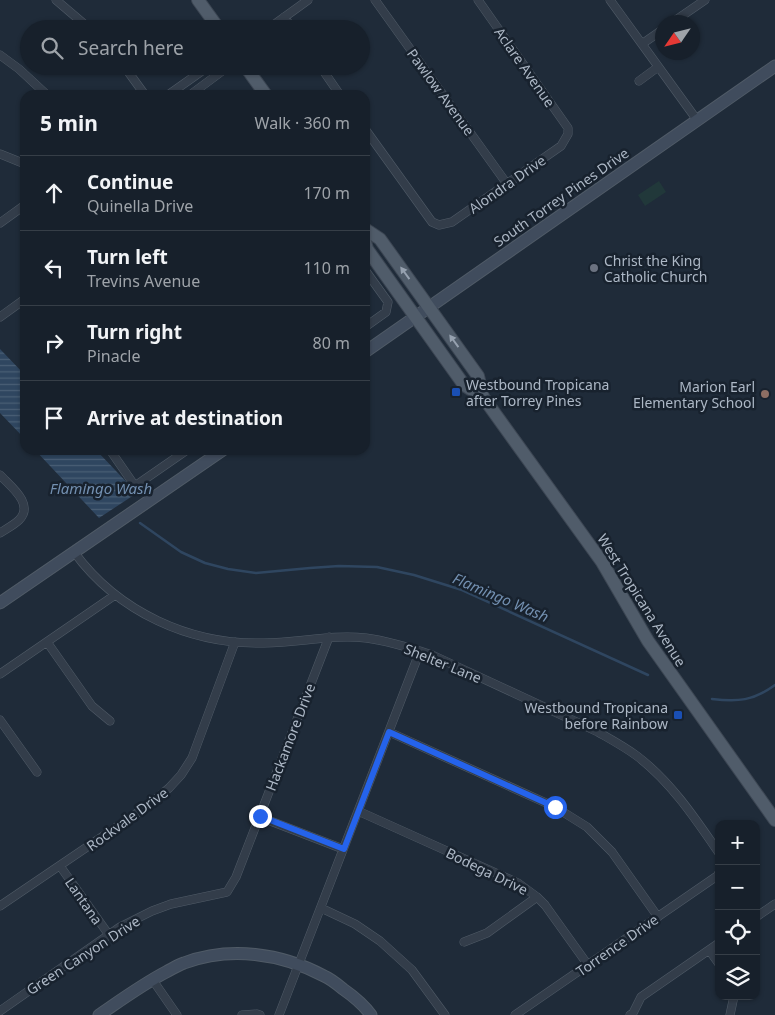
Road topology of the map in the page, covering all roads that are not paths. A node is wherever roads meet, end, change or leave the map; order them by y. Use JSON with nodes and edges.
{"nodes":[{"id":1,"x":56,"y":0,"type":"edge"},
{"id":2,"x":198,"y":0,"type":"edge"},
{"id":3,"x":308,"y":0,"type":"edge"},
{"id":4,"x":375,"y":0,"type":"edge"},
{"id":5,"x":478,"y":0,"type":"edge"},
{"id":6,"x":610,"y":0,"type":"edge"},
{"id":7,"x":705,"y":0,"type":"edge"},
{"id":8,"x":683,"y":15,"type":"edge"},
{"id":9,"x":284,"y":17,"type":"junction"},
{"id":10,"x":79,"y":20,"type":"edge"},
{"id":11,"x":212,"y":20,"type":"edge"},
{"id":12,"x":280,"y":20,"type":"edge"},
{"id":13,"x":286,"y":20,"type":"edge"},
{"id":14,"x":655,"y":35,"type":"edge"},
{"id":15,"x":642,"y":44,"type":"junction"},
{"id":16,"x":0,"y":55,"type":"edge"},
{"id":17,"x":775,"y":66,"type":"edge"},
{"id":18,"x":658,"y":67,"type":"junction"},
{"id":19,"x":20,"y":69,"type":"edge"},
{"id":20,"x":26,"y":75,"type":"edge"},
{"id":21,"x":131,"y":75,"type":"edge"},
{"id":22,"x":196,"y":75,"type":"edge"},
{"id":23,"x":217,"y":75,"type":"edge"},
{"id":24,"x":252,"y":75,"type":"edge"},
{"id":25,"x":326,"y":75,"type":"edge"},
{"id":26,"x":639,"y":81,"type":"dead end"},
{"id":27,"x":43,"y":90,"type":"edge"},
{"id":28,"x":141,"y":90,"type":"edge"},
{"id":29,"x":175,"y":90,"type":"edge"},
{"id":30,"x":197,"y":90,"type":"edge"},
{"id":31,"x":262,"y":90,"type":"edge"},
{"id":32,"x":337,"y":90,"type":"edge"},
{"id":33,"x":697,"y":120,"type":"junction"},
{"id":34,"x":568,"y":134,"type":"joint"},
{"id":35,"x":370,"y":136,"type":"edge"},
{"id":36,"x":0,"y":154,"type":"edge"},
{"id":37,"x":20,"y":162,"type":"edge"},
{"id":38,"x":507,"y":184,"type":"junction"},
{"id":39,"x":20,"y":209,"type":"edge"},
{"id":40,"x":0,"y":223,"type":"edge"},
{"id":41,"x":370,"y":232,"type":"edge"},
{"id":42,"x":370,"y":253,"type":"edge"},
{"id":43,"x":370,"y":277,"type":"edge"},
{"id":44,"x":20,"y":303,"type":"edge"},
{"id":45,"x":429,"y":307,"type":"junction"},
{"id":46,"x":0,"y":317,"type":"edge"},
{"id":47,"x":415,"y":317,"type":"junction"},
{"id":48,"x":370,"y":323,"type":"edge"},
{"id":49,"x":370,"y":348,"type":"edge"},
{"id":50,"x":483,"y":397,"type":"junction"},
{"id":51,"x":113,"y":455,"type":"edge"},
{"id":52,"x":180,"y":455,"type":"edge"},
{"id":53,"x":215,"y":455,"type":"edge"},
{"id":54,"x":0,"y":475,"type":"edge"},
{"id":55,"x":0,"y":533,"type":"edge"},
{"id":56,"x":74,"y":552,"type":"junction"},
{"id":57,"x":115,"y":595,"type":"junction"},
{"id":58,"x":0,"y":603,"type":"edge"},
{"id":59,"x":329,"y":637,"type":"junction"},
{"id":60,"x":47,"y":642,"type":"junction"},
{"id":61,"x":235,"y":642,"type":"junction"},
{"id":62,"x":420,"y":651,"type":"junction"},
{"id":63,"x":0,"y":674,"type":"edge"},
{"id":64,"x":0,"y":720,"type":"edge"},
{"id":65,"x":110,"y":721,"type":"dead end"},
{"id":66,"x":389,"y":732,"type":"junction"},
{"id":67,"x":37,"y":772,"type":"dead end"},
{"id":68,"x":358,"y":812,"type":"junction"},
{"id":69,"x":260,"y":816,"type":"junction"},
{"id":70,"x":775,"y":820,"type":"edge"},
{"id":71,"x":715,"y":847,"type":"edge"},
{"id":72,"x":344,"y":849,"type":"junction"},
{"id":73,"x":60,"y":866,"type":"junction"},
{"id":74,"x":715,"y":877,"type":"edge"},
{"id":75,"x":227,"y":892,"type":"joint"},
{"id":76,"x":537,"y":896,"type":"junction"},
{"id":77,"x":775,"y":904,"type":"edge"},
{"id":78,"x":0,"y":906,"type":"edge"},
{"id":79,"x":321,"y":908,"type":"junction"},
{"id":80,"x":760,"y":914,"type":"edge"},
{"id":81,"x":658,"y":917,"type":"junction"},
{"id":82,"x":109,"y":935,"type":"junction"},
{"id":83,"x":464,"y":942,"type":"dead end"},
{"id":84,"x":715,"y":946,"type":"edge"},
{"id":85,"x":709,"y":950,"type":"junction"},
{"id":86,"x":715,"y":958,"type":"edge"},
{"id":87,"x":299,"y":964,"type":"junction"},
{"id":88,"x":588,"y":965,"type":"junction"},
{"id":89,"x":152,"y":979,"type":"junction"},
{"id":90,"x":733,"y":1000,"type":"edge"},
{"id":91,"x":0,"y":1011,"type":"edge"},
{"id":92,"x":99,"y":1015,"type":"edge"},
{"id":93,"x":177,"y":1015,"type":"edge"},
{"id":94,"x":242,"y":1015,"type":"edge"},
{"id":95,"x":260,"y":1015,"type":"edge"},
{"id":96,"x":279,"y":1015,"type":"edge"},
{"id":97,"x":371,"y":1015,"type":"edge"},
{"id":98,"x":445,"y":1015,"type":"edge"},
{"id":99,"x":515,"y":1015,"type":"edge"},
{"id":100,"x":630,"y":1015,"type":"edge"},
{"id":101,"x":730,"y":1015,"type":"edge"}],
"edges":[{"from":1,"to":10,"type":"street"},
{"from":2,"to":11,"type":"main road"},
{"from":3,"to":9,"type":"street"},
{"from":4,"to":38,"type":"street","name":"Pawlow Avenue"},
{"from":5,"to":34,"type":"street","name":"Aclare Avenue"},
{"from":6,"to":15,"type":"street"},
{"from":7,"to":8,"type":"street"},
{"from":9,"to":12,"type":"street"},
{"from":9,"to":13,"type":"street"},
{"from":14,"to":15,"type":"street"},
{"from":15,"to":18,"type":"street"},
{"from":16,"to":19,"type":"street"},
{"from":17,"to":33,"type":"main road","name":"South Torrey Pines Drive"},
{"from":18,"to":26,"type":"street"},
{"from":18,"to":33,"type":"street"},
{"from":20,"to":27,"type":"street"},
{"from":21,"to":28,"type":"street"},
{"from":22,"to":29,"type":"street"},
{"from":23,"to":30,"type":"street"},
{"from":24,"to":31,"type":"main road"},
{"from":25,"to":32,"type":"street"},
{"from":33,"to":45,"type":"main road","name":"South Torrey Pines Drive"},
{"from":34,"to":38,"type":"street","name":"Alondra Drive"},
{"from":35,"to":38,"type":"street","name":"Alondra Drive"},
{"from":36,"to":37,"type":"street"},
{"from":39,"to":40,"type":"street"},
{"from":45,"to":41,"type":"main road","name":"West Tropicana Avenue","one_way":true},
{"from":42,"to":47,"type":"main road","name":"West Tropicana Avenue"},
{"from":43,"to":48,"type":"street"},
{"from":44,"to":46,"type":"street"},
{"from":45,"to":47,"type":"main road","name":"South Torrey Pines Drive"},
{"from":50,"to":45,"type":"main road","name":"West Tropicana Avenue","one_way":true},
{"from":47,"to":49,"type":"main road","name":"South Torrey Pines Drive"},
{"from":47,"to":50,"type":"main road","name":"West Tropicana Avenue"},
{"from":50,"to":70,"type":"main road","name":"West Tropicana Avenue"},
{"from":51,"to":52,"type":"street"},
{"from":53,"to":56,"type":"main road"},
{"from":54,"to":55,"type":"street"},
{"from":56,"to":57,"type":"street","name":"Shelter Lane"},
{"from":56,"to":58,"type":"main road"},
{"from":57,"to":60,"type":"street"},
{"from":57,"to":61,"type":"street","name":"Shelter Lane"},
{"from":59,"to":61,"type":"street","name":"Shelter Lane"},
{"from":59,"to":62,"type":"street","name":"Shelter Lane"},
{"from":59,"to":69,"type":"street","name":"Hackamore Drive"},
{"from":60,"to":63,"type":"street"},
{"from":60,"to":65,"type":"street"},
{"from":61,"to":73,"type":"street","name":"Rockvale Drive"},
{"from":62,"to":66,"type":"street"},
{"from":62,"to":71,"type":"street","name":"Shelter Lane"},
{"from":64,"to":67,"type":"street"},
{"from":66,"to":68,"type":"street"},
{"from":66,"to":81,"type":"street"},
{"from":68,"to":72,"type":"street"},
{"from":68,"to":76,"type":"street","name":"Bodega Drive"},
{"from":69,"to":72,"type":"street"},
{"from":69,"to":75,"type":"street","name":"Hackamore Drive"},
{"from":72,"to":79,"type":"street"},
{"from":73,"to":78,"type":"street","name":"Rockvale Drive"},
{"from":73,"to":82,"type":"street","name":"Lantana"},
{"from":74,"to":81,"type":"street","name":"Torrence Drive"},
{"from":75,"to":82,"type":"street","name":"Green Canyon Drive"},
{"from":76,"to":83,"type":"street"},
{"from":76,"to":88,"type":"street","name":"Bodega Drive"},
{"from":77,"to":80,"type":"street"},
{"from":79,"to":87,"type":"street"},
{"from":79,"to":98,"type":"street"},
{"from":81,"to":88,"type":"street","name":"Torrence Drive"},
{"from":82,"to":91,"type":"street","name":"Green Canyon Drive"},
{"from":84,"to":85,"type":"street"},
{"from":85,"to":86,"type":"street"},
{"from":85,"to":100,"type":"street"},
{"from":87,"to":89,"type":"main road"},
{"from":87,"to":96,"type":"street"},
{"from":87,"to":97,"type":"main road"},
{"from":88,"to":99,"type":"street","name":"Torrence Drive"},
{"from":89,"to":92,"type":"main road"},
{"from":89,"to":93,"type":"street"},
{"from":90,"to":101,"type":"street"},
{"from":94,"to":95,"type":"street"}]}
